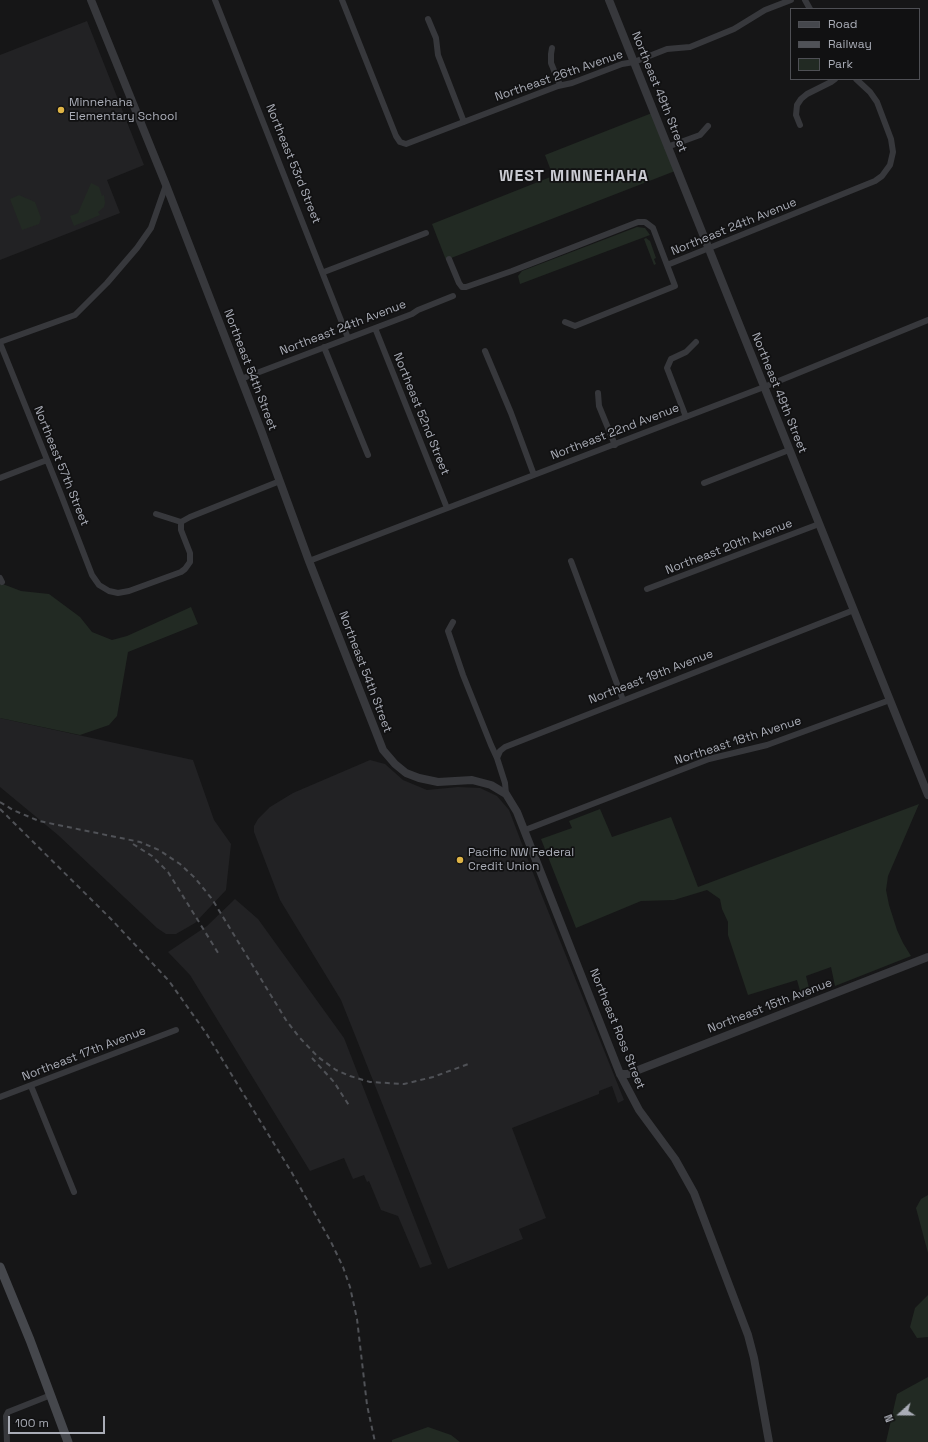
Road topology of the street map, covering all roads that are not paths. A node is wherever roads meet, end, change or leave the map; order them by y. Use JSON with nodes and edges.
{"nodes":[{"id":1,"x":91,"y":0,"type":"edge"},
{"id":2,"x":215,"y":0,"type":"edge"},
{"id":3,"x":342,"y":0,"type":"edge"},
{"id":4,"x":609,"y":0,"type":"edge"},
{"id":5,"x":791,"y":0,"type":"edge"},
{"id":6,"x":428,"y":19,"type":"dead end"},
{"id":7,"x":552,"y":48,"type":"dead end"},
{"id":8,"x":634,"y":62,"type":"junction"},
{"id":9,"x":834,"y":80,"type":"edge"},
{"id":10,"x":857,"y":80,"type":"edge"},
{"id":11,"x":560,"y":85,"type":"junction"},
{"id":12,"x":464,"y":122,"type":"junction"},
{"id":13,"x":800,"y":125,"type":"dead end"},
{"id":14,"x":708,"y":126,"type":"dead end"},
{"id":15,"x":667,"y":147,"type":"junction"},
{"id":16,"x":166,"y":185,"type":"junction"},
{"id":17,"x":426,"y":233,"type":"dead end"},
{"id":18,"x":709,"y":249,"type":"junction"},
{"id":19,"x":449,"y":259,"type":"dead end"},
{"id":20,"x":667,"y":265,"type":"junction"},
{"id":21,"x":324,"y":272,"type":"junction"},
{"id":22,"x":453,"y":296,"type":"dead end"},
{"id":23,"x":928,"y":320,"type":"edge"},
{"id":24,"x":565,"y":322,"type":"dead end"},
{"id":25,"x":375,"y":328,"type":"junction"},
{"id":26,"x":348,"y":338,"type":"junction"},
{"id":27,"x":696,"y":342,"type":"dead end"},
{"id":28,"x":0,"y":343,"type":"edge"},
{"id":29,"x":324,"y":347,"type":"junction"},
{"id":30,"x":485,"y":351,"type":"dead end"},
{"id":31,"x":241,"y":379,"type":"junction"},
{"id":32,"x":764,"y":387,"type":"junction"},
{"id":33,"x":598,"y":394,"type":"dead end"},
{"id":34,"x":686,"y":417,"type":"junction"},
{"id":35,"x":615,"y":445,"type":"junction"},
{"id":36,"x":789,"y":450,"type":"junction"},
{"id":37,"x":368,"y":455,"type":"dead end"},
{"id":38,"x":47,"y":460,"type":"junction"},
{"id":39,"x":534,"y":475,"type":"junction"},
{"id":40,"x":0,"y":478,"type":"edge"},
{"id":41,"x":280,"y":481,"type":"junction"},
{"id":42,"x":704,"y":483,"type":"dead end"},
{"id":43,"x":447,"y":508,"type":"junction"},
{"id":44,"x":156,"y":514,"type":"dead end"},
{"id":45,"x":181,"y":522,"type":"junction"},
{"id":46,"x":819,"y":524,"type":"junction"},
{"id":47,"x":309,"y":561,"type":"junction"},
{"id":48,"x":571,"y":561,"type":"dead end"},
{"id":49,"x":647,"y":589,"type":"dead end"},
{"id":50,"x":854,"y":610,"type":"junction"},
{"id":51,"x":453,"y":622,"type":"dead end"},
{"id":52,"x":623,"y":700,"type":"junction"},
{"id":53,"x":890,"y":700,"type":"junction"},
{"id":54,"x":383,"y":750,"type":"joint"},
{"id":55,"x":497,"y":758,"type":"junction"},
{"id":56,"x":506,"y":794,"type":"junction"},
{"id":57,"x":928,"y":795,"type":"edge"},
{"id":58,"x":525,"y":830,"type":"junction"},
{"id":59,"x":928,"y":957,"type":"edge"},
{"id":60,"x":176,"y":1030,"type":"dead end"},
{"id":61,"x":620,"y":1074,"type":"junction"},
{"id":62,"x":31,"y":1086,"type":"junction"},
{"id":63,"x":0,"y":1097,"type":"edge"},
{"id":64,"x":74,"y":1192,"type":"dead end"},
{"id":65,"x":0,"y":1267,"type":"edge"},
{"id":66,"x":51,"y":1395,"type":"junction"},
{"id":67,"x":7,"y":1442,"type":"edge"},
{"id":68,"x":68,"y":1442,"type":"edge"},
{"id":69,"x":769,"y":1442,"type":"edge"}],
"edges":[{"from":1,"to":16,"type":"street","name":"Northeast 54th Street"},
{"from":2,"to":21,"type":"street","name":"Northeast 53rd Street"},
{"from":3,"to":12,"type":"street","name":"Northeast 26th Avenue"},
{"from":4,"to":8,"type":"street","name":"Northeast 49th Street"},
{"from":5,"to":8,"type":"street","name":"Northeast 26th Avenue"},
{"from":6,"to":12,"type":"street"},
{"from":7,"to":11,"type":"street"},
{"from":8,"to":11,"type":"street","name":"Northeast 26th Avenue"},
{"from":8,"to":15,"type":"street","name":"Northeast 49th Street"},
{"from":9,"to":13,"type":"street"},
{"from":10,"to":18,"type":"street","name":"Northeast 24th Avenue"},
{"from":11,"to":12,"type":"street","name":"Northeast 26th Avenue"},
{"from":14,"to":15,"type":"street"},
{"from":15,"to":18,"type":"street","name":"Northeast 49th Street"},
{"from":16,"to":28,"type":"street"},
{"from":16,"to":31,"type":"street","name":"Northeast 54th Street"},
{"from":17,"to":21,"type":"street"},
{"from":18,"to":20,"type":"street","name":"Northeast 24th Avenue"},
{"from":18,"to":32,"type":"street","name":"Northeast 49th Street"},
{"from":19,"to":20,"type":"street","name":"Northeast 24th Avenue"},
{"from":20,"to":24,"type":"street"},
{"from":21,"to":26,"type":"street","name":"Northeast 53rd Street"},
{"from":22,"to":25,"type":"street","name":"Northeast 24th Avenue"},
{"from":23,"to":32,"type":"street","name":"Northeast 22nd Avenue"},
{"from":25,"to":26,"type":"street","name":"Northeast 24th Avenue"},
{"from":25,"to":43,"type":"street","name":"Northeast 52nd Street"},
{"from":26,"to":29,"type":"street","name":"Northeast 24th Avenue"},
{"from":27,"to":34,"type":"street"},
{"from":28,"to":38,"type":"street","name":"Northeast 57th Street"},
{"from":29,"to":31,"type":"street","name":"Northeast 24th Avenue"},
{"from":29,"to":37,"type":"street"},
{"from":30,"to":39,"type":"street"},
{"from":31,"to":41,"type":"street","name":"Northeast 54th Street"},
{"from":32,"to":34,"type":"street","name":"Northeast 22nd Avenue"},
{"from":32,"to":36,"type":"street","name":"Northeast 49th Street"},
{"from":33,"to":35,"type":"street"},
{"from":34,"to":35,"type":"street","name":"Northeast 22nd Avenue"},
{"from":35,"to":39,"type":"street","name":"Northeast 22nd Avenue"},
{"from":36,"to":42,"type":"street"},
{"from":36,"to":46,"type":"street","name":"Northeast 49th Street"},
{"from":38,"to":40,"type":"street"},
{"from":38,"to":45,"type":"street","name":"Northeast 57th Street"},
{"from":39,"to":43,"type":"street","name":"Northeast 22nd Avenue"},
{"from":41,"to":45,"type":"street"},
{"from":41,"to":47,"type":"street","name":"Northeast 54th Street"},
{"from":43,"to":47,"type":"street","name":"Northeast 22nd Avenue"},
{"from":44,"to":45,"type":"street"},
{"from":46,"to":49,"type":"street","name":"Northeast 20th Avenue"},
{"from":46,"to":50,"type":"street","name":"Northeast 49th Street"},
{"from":47,"to":54,"type":"street","name":"Northeast 54th Street"},
{"from":48,"to":52,"type":"street"},
{"from":50,"to":52,"type":"street","name":"Northeast 19th Avenue"},
{"from":50,"to":53,"type":"street","name":"Northeast 49th Street"},
{"from":51,"to":55,"type":"street"},
{"from":52,"to":55,"type":"street","name":"Northeast 19th Avenue"},
{"from":53,"to":57,"type":"street","name":"Northeast 49th Street"},
{"from":53,"to":58,"type":"street","name":"Northeast 18th Avenue"},
{"from":54,"to":56,"type":"street","name":"Northeast Ross Street"},
{"from":55,"to":56,"type":"street"},
{"from":56,"to":58,"type":"street","name":"Northeast Ross Street"},
{"from":58,"to":61,"type":"street","name":"Northeast Ross Street"},
{"from":59,"to":61,"type":"street","name":"Northeast 15th Avenue"},
{"from":60,"to":62,"type":"street","name":"Northeast 17th Avenue"},
{"from":61,"to":69,"type":"street","name":"Northeast Ross Street"},
{"from":62,"to":63,"type":"street","name":"Northeast 17th Avenue"},
{"from":62,"to":64,"type":"street"},
{"from":65,"to":66,"type":"main road"},
{"from":66,"to":67,"type":"street"},
{"from":66,"to":68,"type":"main road"}]}
